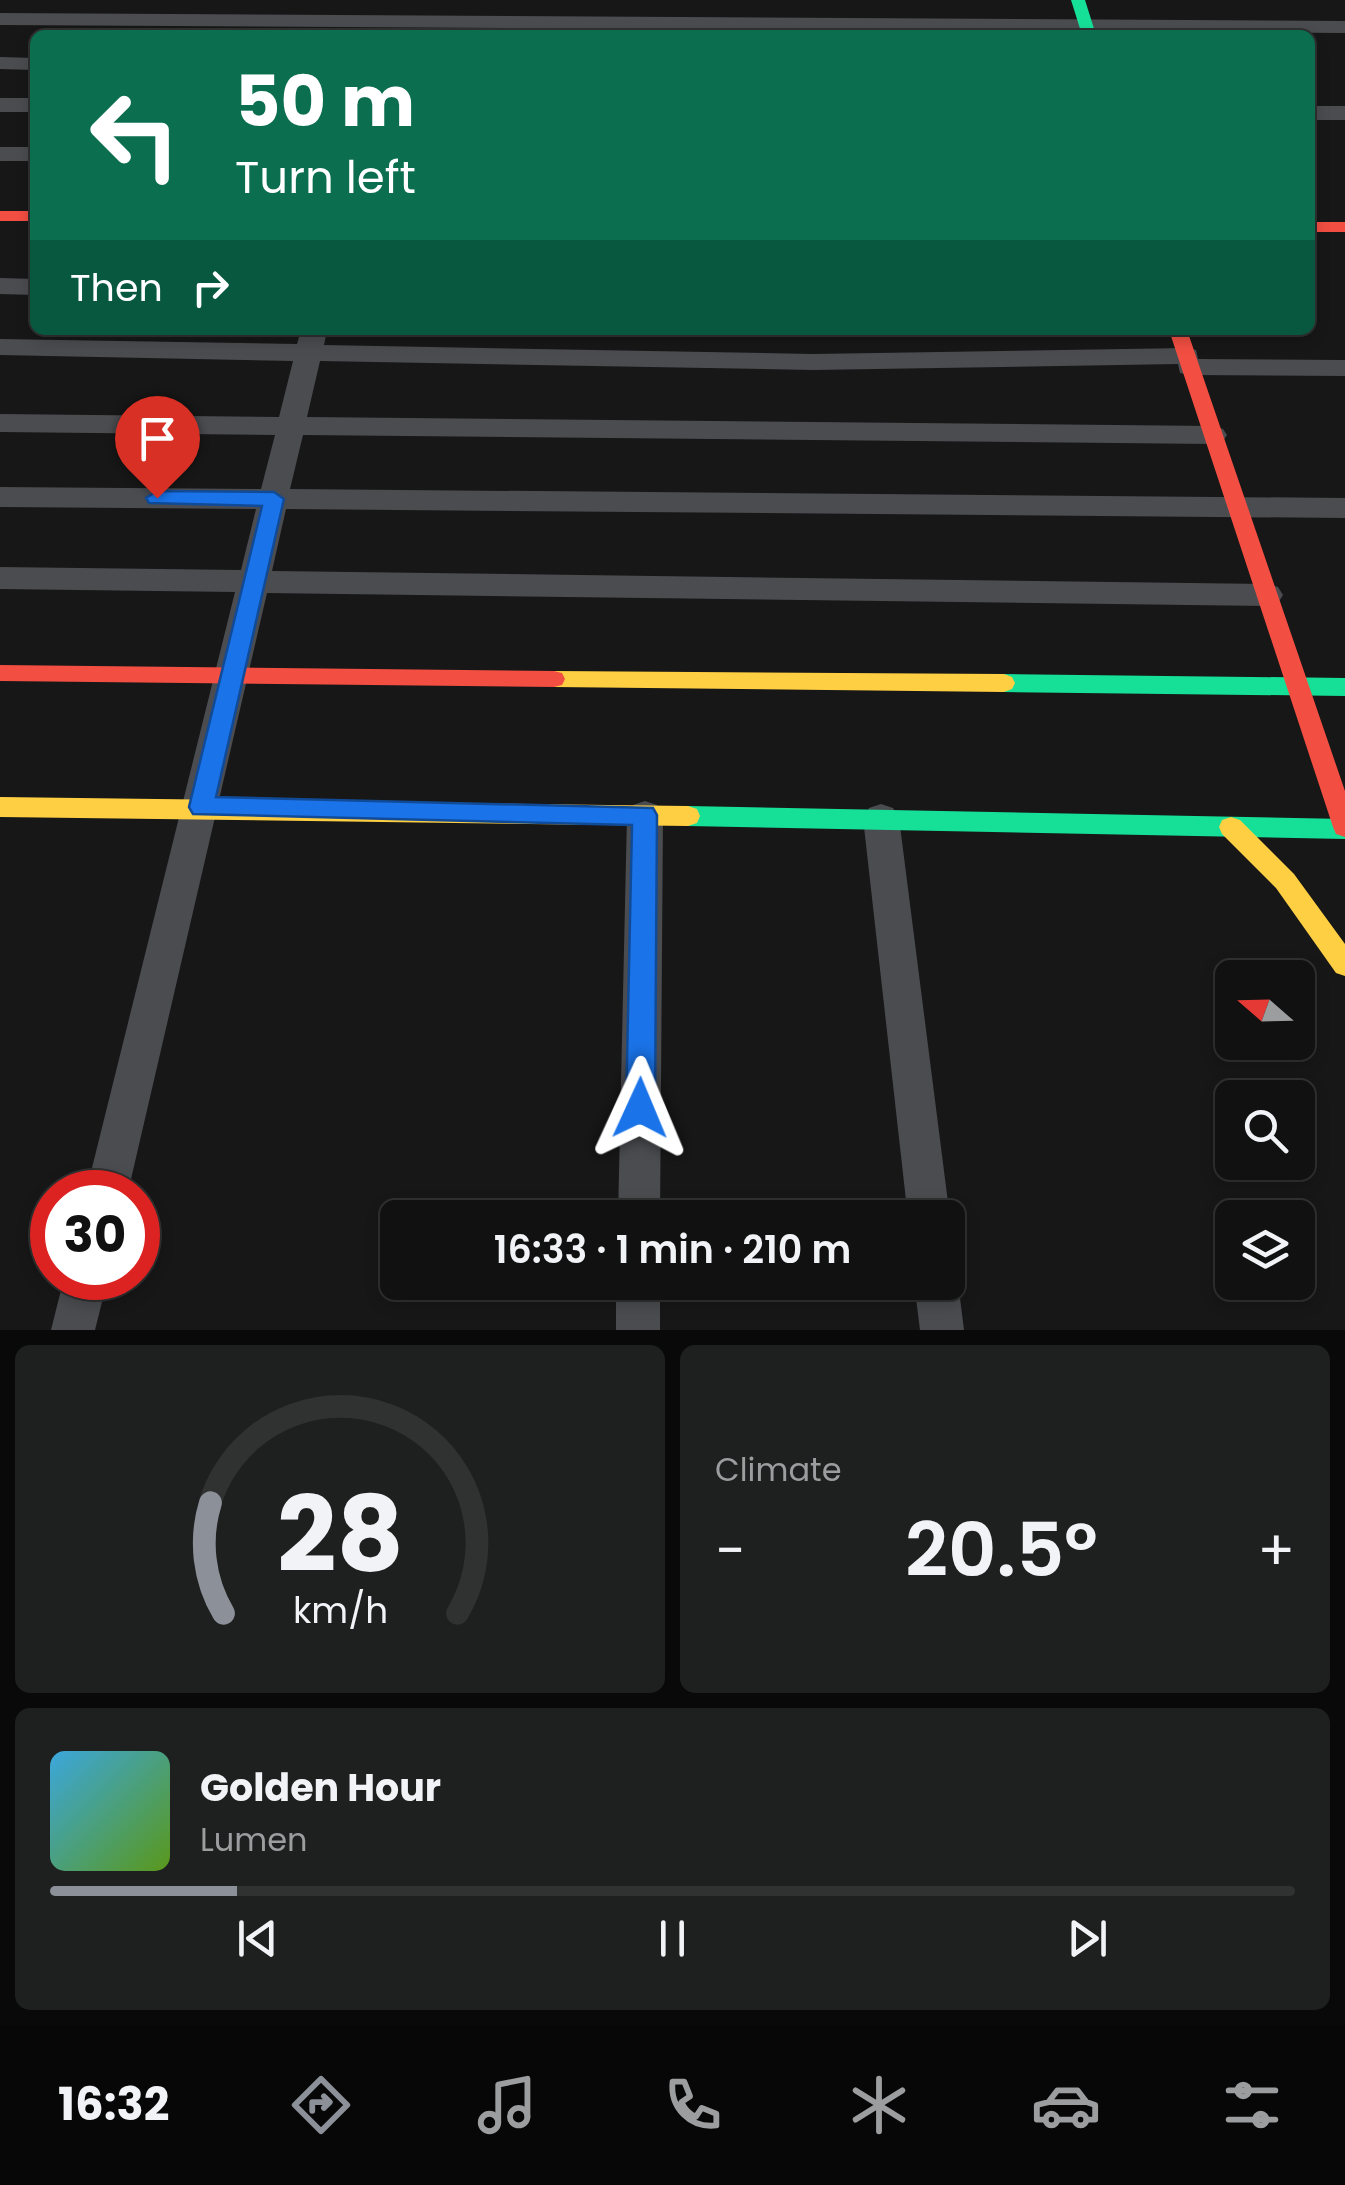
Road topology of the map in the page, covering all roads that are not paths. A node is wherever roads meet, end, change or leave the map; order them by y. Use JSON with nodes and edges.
{"nodes":[{"id":1,"x":749,"y":0,"type":"edge"},
{"id":2,"x":1078,"y":0,"type":"edge"},
{"id":3,"x":600,"y":11,"type":"edge"},
{"id":4,"x":393,"y":19,"type":"edge"},
{"id":5,"x":0,"y":20,"type":"edge"},
{"id":6,"x":750,"y":23,"type":"junction"},
{"id":7,"x":1345,"y":27,"type":"edge"},
{"id":8,"x":1088,"y":30,"type":"edge"},
{"id":9,"x":0,"y":64,"type":"edge"},
{"id":10,"x":30,"y":64,"type":"edge"},
{"id":11,"x":0,"y":104,"type":"edge"},
{"id":12,"x":30,"y":105,"type":"edge"},
{"id":13,"x":1315,"y":113,"type":"edge"},
{"id":14,"x":1345,"y":113,"type":"edge"},
{"id":15,"x":0,"y":154,"type":"edge"},
{"id":16,"x":30,"y":154,"type":"edge"},
{"id":17,"x":0,"y":216,"type":"edge"},
{"id":18,"x":30,"y":216,"type":"edge"},
{"id":19,"x":1315,"y":227,"type":"edge"},
{"id":20,"x":1345,"y":227,"type":"edge"},
{"id":21,"x":0,"y":286,"type":"edge"},
{"id":22,"x":30,"y":287,"type":"edge"},
{"id":23,"x":311,"y":341,"type":"edge"},
{"id":24,"x":0,"y":347,"type":"edge"},
{"id":25,"x":1185,"y":351,"type":"edge"},
{"id":26,"x":1345,"y":368,"type":"edge"},
{"id":27,"x":0,"y":423,"type":"edge"},
{"id":28,"x":292,"y":425,"type":"junction"},
{"id":29,"x":1213,"y":435,"type":"junction"},
{"id":30,"x":0,"y":497,"type":"edge"},
{"id":31,"x":274,"y":499,"type":"junction"},
{"id":32,"x":1237,"y":506,"type":"junction"},
{"id":33,"x":1345,"y":508,"type":"edge"},
{"id":34,"x":0,"y":578,"type":"edge"},
{"id":35,"x":255,"y":581,"type":"junction"},
{"id":36,"x":1267,"y":595,"type":"junction"},
{"id":37,"x":0,"y":673,"type":"edge"},
{"id":38,"x":232,"y":676,"type":"junction"},
{"id":39,"x":1298,"y":687,"type":"junction"},
{"id":40,"x":1345,"y":687,"type":"edge"},
{"id":41,"x":0,"y":807,"type":"edge"},
{"id":42,"x":202,"y":807,"type":"junction"},
{"id":43,"x":644,"y":815,"type":"junction"},
{"id":44,"x":881,"y":818,"type":"junction"},
{"id":45,"x":1230,"y":827,"type":"junction"},
{"id":46,"x":1345,"y":828,"type":"edge"},
{"id":47,"x":1345,"y":965,"type":"edge"},
{"id":48,"x":112,"y":1170,"type":"edge"},
{"id":49,"x":639,"y":1200,"type":"edge"},
{"id":50,"x":926,"y":1200,"type":"edge"},
{"id":51,"x":80,"y":1300,"type":"edge"},
{"id":52,"x":638,"y":1300,"type":"edge"},
{"id":53,"x":938,"y":1300,"type":"edge"},
{"id":54,"x":73,"y":1330,"type":"edge"},
{"id":55,"x":638,"y":1330,"type":"edge"},
{"id":56,"x":942,"y":1330,"type":"edge"}],
"edges":[{"from":1,"to":6,"type":"street"},
{"from":2,"to":8,"type":"street"},
{"from":3,"to":4,"type":"street"},
{"from":3,"to":6,"type":"street"},
{"from":4,"to":5,"type":"street"},
{"from":6,"to":8,"type":"street"},
{"from":7,"to":8,"type":"street"},
{"from":9,"to":10,"type":"street"},
{"from":11,"to":12,"type":"street"},
{"from":13,"to":14,"type":"street"},
{"from":15,"to":16,"type":"street"},
{"from":17,"to":18,"type":"street"},
{"from":19,"to":20,"type":"street"},
{"from":21,"to":22,"type":"street"},
{"from":23,"to":24,"type":"street"},
{"from":23,"to":25,"type":"street"},
{"from":23,"to":28,"type":"street"},
{"from":25,"to":26,"type":"street"},
{"from":25,"to":29,"type":"street"},
{"from":27,"to":28,"type":"street"},
{"from":28,"to":29,"type":"street"},
{"from":28,"to":31,"type":"street"},
{"from":29,"to":32,"type":"street"},
{"from":30,"to":31,"type":"street"},
{"from":31,"to":32,"type":"street"},
{"from":31,"to":35,"type":"street"},
{"from":32,"to":33,"type":"street"},
{"from":32,"to":36,"type":"street"},
{"from":34,"to":35,"type":"street"},
{"from":35,"to":36,"type":"street"},
{"from":35,"to":38,"type":"street"},
{"from":36,"to":39,"type":"street"},
{"from":37,"to":38,"type":"street"},
{"from":38,"to":39,"type":"street"},
{"from":38,"to":42,"type":"street"},
{"from":39,"to":40,"type":"street"},
{"from":39,"to":46,"type":"street"},
{"from":41,"to":42,"type":"street"},
{"from":42,"to":43,"type":"street"},
{"from":42,"to":48,"type":"street"},
{"from":43,"to":44,"type":"street"},
{"from":43,"to":49,"type":"street"},
{"from":44,"to":45,"type":"street"},
{"from":44,"to":50,"type":"street"},
{"from":45,"to":46,"type":"street"},
{"from":45,"to":47,"type":"street"},
{"from":51,"to":54,"type":"street"},
{"from":52,"to":55,"type":"street"},
{"from":53,"to":56,"type":"street"}]}
